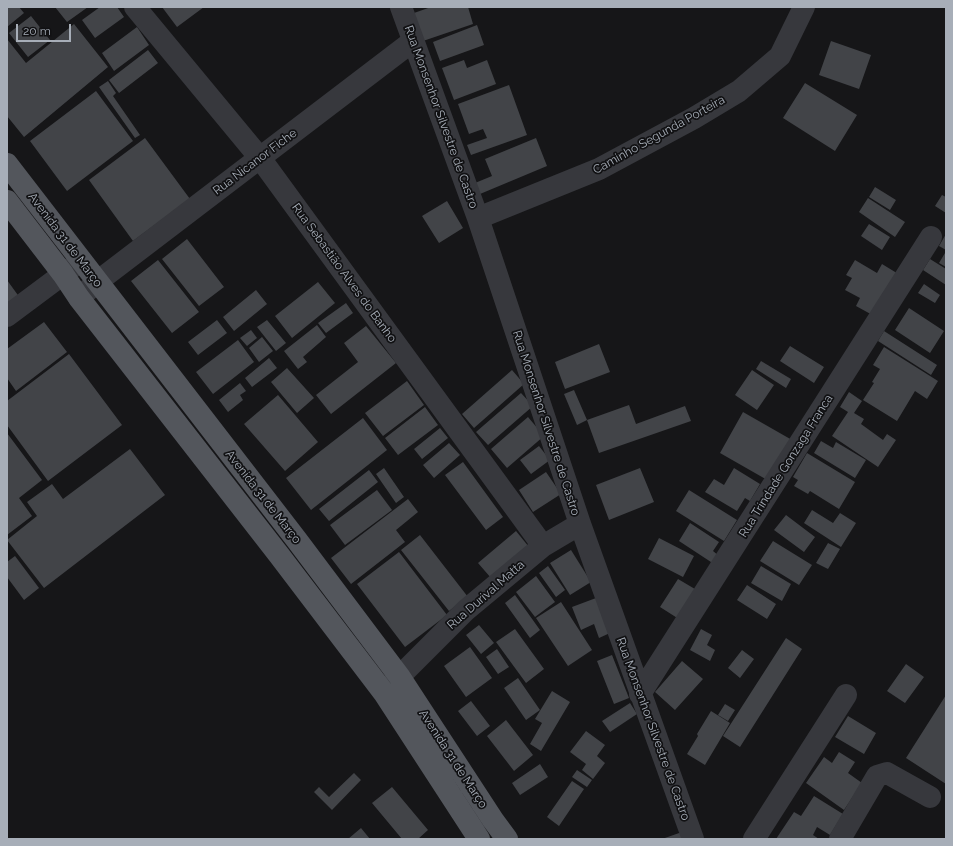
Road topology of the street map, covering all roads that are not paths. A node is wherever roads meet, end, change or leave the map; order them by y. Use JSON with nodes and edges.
{"nodes":[{"id":1,"x":135,"y":7,"type":"edge"},
{"id":2,"x":804,"y":7,"type":"edge"},
{"id":3,"x":400,"y":11,"type":"edge"},
{"id":4,"x":413,"y":41,"type":"junction"},
{"id":5,"x":260,"y":158,"type":"junction"},
{"id":6,"x":7,"y":164,"type":"edge"},
{"id":7,"x":7,"y":201,"type":"edge"},
{"id":8,"x":478,"y":218,"type":"junction"},
{"id":9,"x":931,"y":237,"type":"dead end"},
{"id":10,"x":81,"y":261,"type":"junction"},
{"id":11,"x":63,"y":274,"type":"junction"},
{"id":12,"x":97,"y":282,"type":"junction"},
{"id":13,"x":79,"y":298,"type":"junction"},
{"id":14,"x":7,"y":316,"type":"edge"},
{"id":15,"x":580,"y":524,"type":"junction"},
{"id":16,"x":542,"y":546,"type":"junction"},
{"id":17,"x":399,"y":676,"type":"junction"},
{"id":18,"x":384,"y":693,"type":"junction"},
{"id":19,"x":640,"y":694,"type":"junction"},
{"id":20,"x":846,"y":695,"type":"dead end"},
{"id":21,"x":930,"y":797,"type":"dead end"},
{"id":22,"x":492,"y":820,"type":"junction"},
{"id":23,"x":479,"y":839,"type":"edge"},
{"id":24,"x":506,"y":839,"type":"edge"},
{"id":25,"x":693,"y":839,"type":"edge"},
{"id":26,"x":754,"y":839,"type":"edge"},
{"id":27,"x":840,"y":839,"type":"edge"}],
"edges":[{"from":1,"to":5,"type":"street","name":"Rua Sebastião Alves do Banho"},
{"from":2,"to":8,"type":"street","name":"Caminho Segunda Porteira"},
{"from":3,"to":4,"type":"street","name":"Rua Monsenhor Silvestre de Castro"},
{"from":4,"to":5,"type":"street","name":"Rua Nicanor Fiche"},
{"from":4,"to":8,"type":"street","name":"Rua Monsenhor Silvestre de Castro"},
{"from":5,"to":12,"type":"street","name":"Rua Nicanor Fiche"},
{"from":5,"to":16,"type":"street","name":"Rua Sebastião Alves do Banho"},
{"from":6,"to":10,"type":"main road","name":"Avenida 31 de Março"},
{"from":7,"to":11,"type":"main road","name":"Avenida 31 de Março"},
{"from":8,"to":15,"type":"street","name":"Rua Monsenhor Silvestre de Castro"},
{"from":9,"to":19,"type":"street","name":"Rua Trindade Gonzaga Franca"},
{"from":10,"to":11,"type":"street"},
{"from":10,"to":12,"type":"main road","name":"Avenida 31 de Março"},
{"from":11,"to":13,"type":"main road","name":"Avenida 31 de Março"},
{"from":11,"to":14,"type":"street"},
{"from":12,"to":13,"type":"street","name":"Rua Nicanor Fiche"},
{"from":12,"to":17,"type":"main road","name":"Avenida 31 de Março"},
{"from":13,"to":18,"type":"main road","name":"Avenida 31 de Março"},
{"from":15,"to":16,"type":"street","name":"Rua Durival Matta"},
{"from":15,"to":19,"type":"street","name":"Rua Monsenhor Silvestre de Castro"},
{"from":16,"to":17,"type":"street","name":"Rua Durival Matta"},
{"from":17,"to":18,"type":"street","name":"Rua Durival Matta"},
{"from":17,"to":22,"type":"main road","name":"Avenida 31 de Março"},
{"from":18,"to":23,"type":"main road","name":"Avenida 31 de Março"},
{"from":19,"to":25,"type":"street","name":"Rua Monsenhor Silvestre de Castro"},
{"from":20,"to":26,"type":"street"},
{"from":21,"to":27,"type":"street"},
{"from":22,"to":23,"type":"street"},
{"from":22,"to":24,"type":"main road","name":"Avenida 31 de Março"}]}
